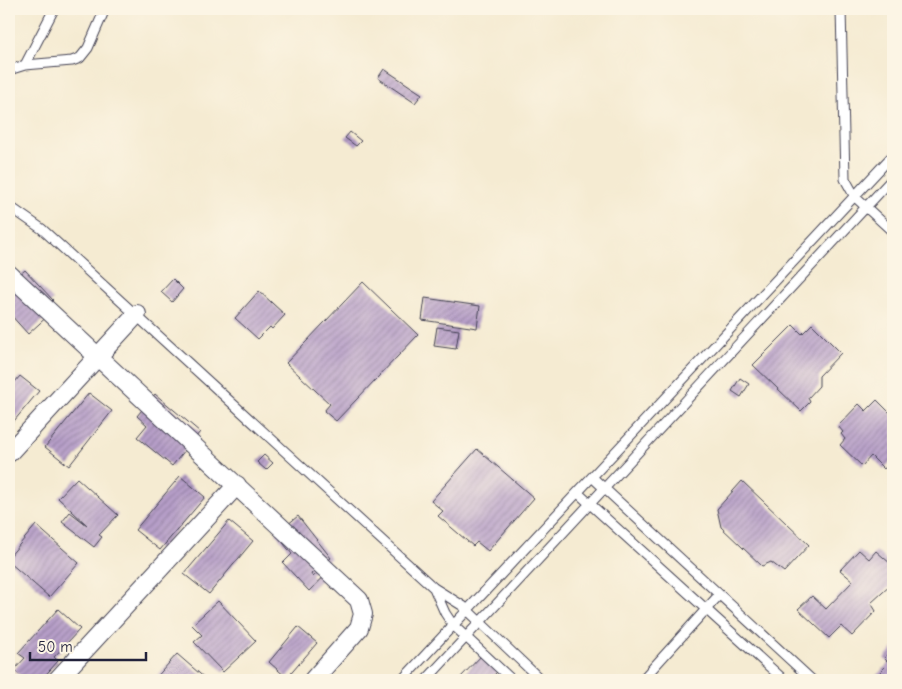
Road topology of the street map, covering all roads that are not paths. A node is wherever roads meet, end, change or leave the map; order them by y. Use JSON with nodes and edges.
{"nodes":[{"id":1,"x":54,"y":9,"type":"edge"},
{"id":2,"x":105,"y":9,"type":"edge"},
{"id":3,"x":841,"y":9,"type":"edge"},
{"id":4,"x":25,"y":65,"type":"junction"},
{"id":5,"x":9,"y":70,"type":"edge"},
{"id":6,"x":893,"y":155,"type":"edge"},
{"id":7,"x":893,"y":178,"type":"edge"},
{"id":8,"x":855,"y":197,"type":"junction"},
{"id":9,"x":9,"y":206,"type":"edge"},
{"id":10,"x":866,"y":208,"type":"junction"},
{"id":11,"x":893,"y":232,"type":"edge"},
{"id":12,"x":9,"y":274,"type":"edge"},
{"id":13,"x":137,"y":314,"type":"junction"},
{"id":14,"x":98,"y":356,"type":"junction"},
{"id":15,"x":9,"y":453,"type":"edge"},
{"id":16,"x":592,"y":477,"type":"junction"},
{"id":17,"x":237,"y":485,"type":"junction"},
{"id":18,"x":604,"y":489,"type":"junction"},
{"id":19,"x":578,"y":493,"type":"junction"},
{"id":20,"x":589,"y":505,"type":"junction"},
{"id":21,"x":434,"y":588,"type":"junction"},
{"id":22,"x":719,"y":595,"type":"junction"},
{"id":23,"x":467,"y":610,"type":"junction"},
{"id":24,"x":706,"y":610,"type":"junction"},
{"id":25,"x":480,"y":622,"type":"junction"},
{"id":26,"x":453,"y":625,"type":"junction"},
{"id":27,"x":466,"y":637,"type":"junction"},
{"id":28,"x":58,"y":680,"type":"edge"},
{"id":29,"x":313,"y":680,"type":"edge"},
{"id":30,"x":402,"y":680,"type":"edge"},
{"id":31,"x":426,"y":680,"type":"edge"},
{"id":32,"x":512,"y":680,"type":"edge"},
{"id":33,"x":541,"y":680,"type":"edge"},
{"id":34,"x":642,"y":680,"type":"edge"},
{"id":35,"x":784,"y":680,"type":"edge"},
{"id":36,"x":812,"y":680,"type":"edge"}],
"edges":[{"from":1,"to":4,"type":"lane"},
{"from":2,"to":4,"type":"lane"},
{"from":3,"to":8,"type":"lane"},
{"from":4,"to":5,"type":"lane"},
{"from":6,"to":8,"type":"lane"},
{"from":7,"to":10,"type":"lane"},
{"from":8,"to":10,"type":"lane"},
{"from":8,"to":16,"type":"lane"},
{"from":9,"to":13,"type":"lane"},
{"from":10,"to":11,"type":"lane"},
{"from":10,"to":18,"type":"lane"},
{"from":12,"to":14,"type":"street"},
{"from":13,"to":14,"type":"street"},
{"from":13,"to":21,"type":"lane"},
{"from":14,"to":15,"type":"street"},
{"from":14,"to":17,"type":"street"},
{"from":16,"to":18,"type":"lane"},
{"from":16,"to":19,"type":"lane"},
{"from":17,"to":28,"type":"street"},
{"from":17,"to":29,"type":"street"},
{"from":18,"to":20,"type":"lane"},
{"from":18,"to":22,"type":"lane"},
{"from":19,"to":20,"type":"lane"},
{"from":19,"to":23,"type":"lane"},
{"from":20,"to":24,"type":"lane"},
{"from":20,"to":25,"type":"lane"},
{"from":21,"to":23,"type":"lane"},
{"from":21,"to":26,"type":"lane"},
{"from":22,"to":24,"type":"lane"},
{"from":22,"to":36,"type":"lane"},
{"from":23,"to":25,"type":"lane"},
{"from":23,"to":26,"type":"lane"},
{"from":24,"to":34,"type":"lane"},
{"from":24,"to":35,"type":"lane"},
{"from":25,"to":27,"type":"lane"},
{"from":25,"to":33,"type":"lane"},
{"from":26,"to":27,"type":"lane"},
{"from":26,"to":30,"type":"lane"},
{"from":27,"to":31,"type":"lane"},
{"from":27,"to":32,"type":"lane"}]}
